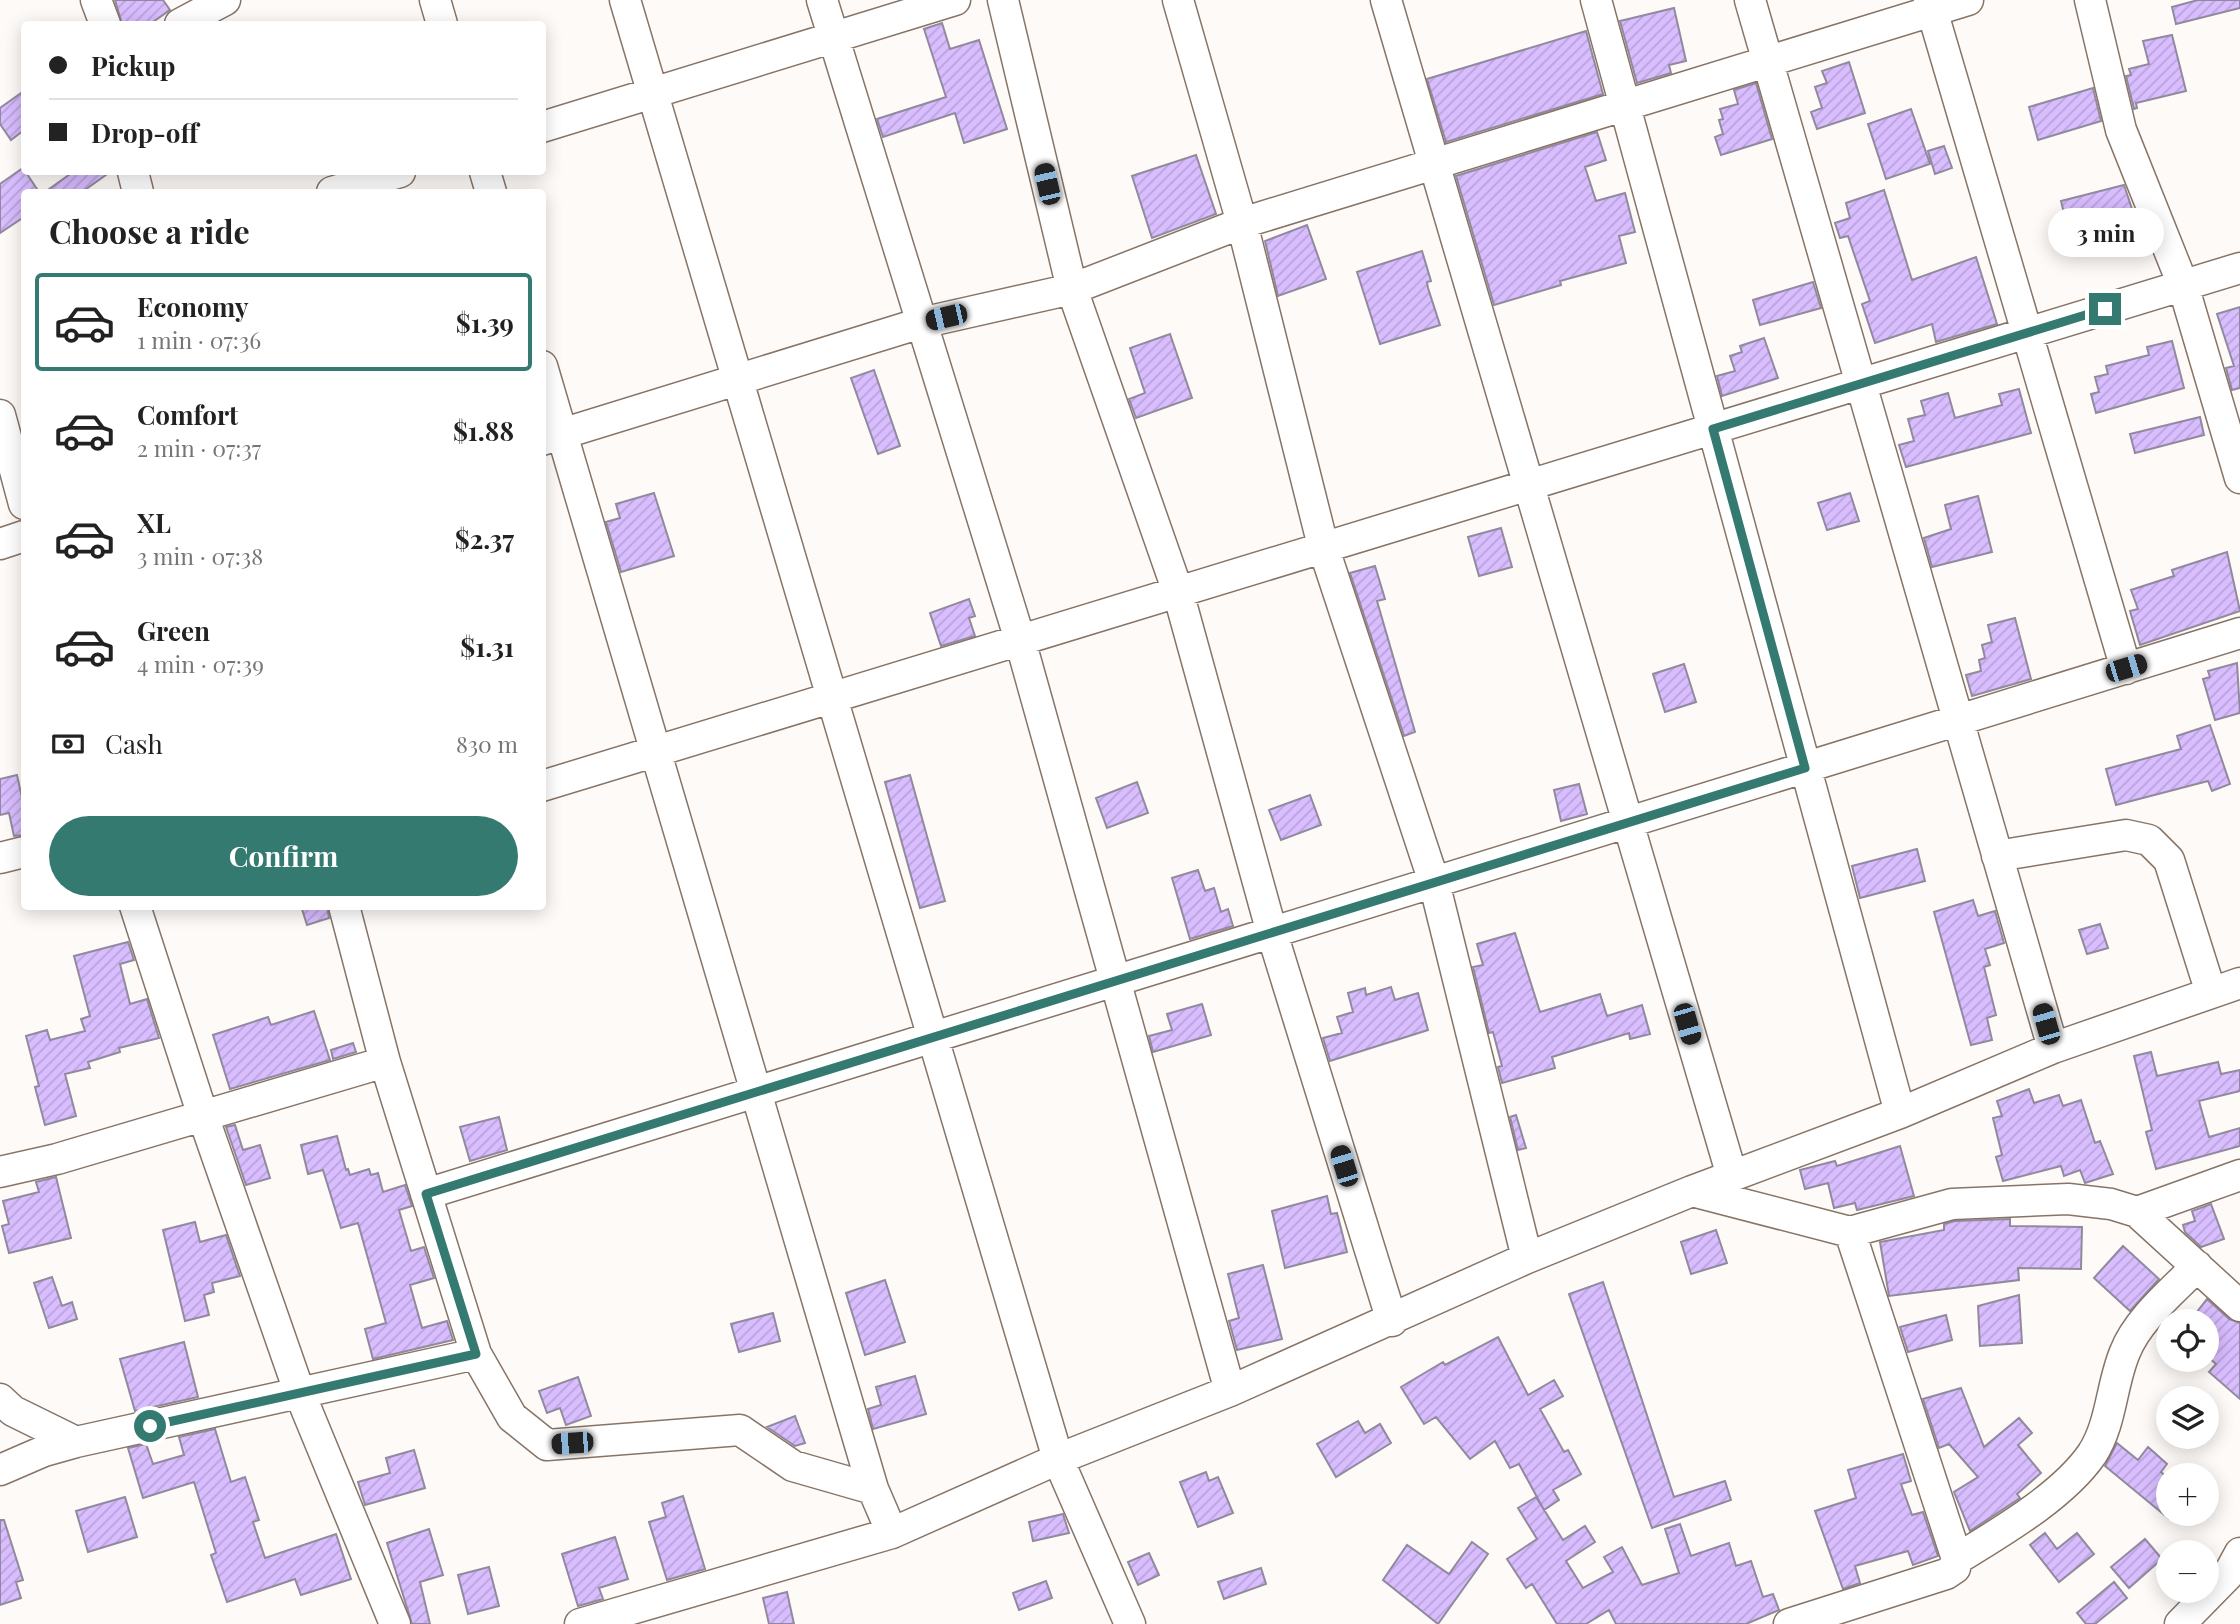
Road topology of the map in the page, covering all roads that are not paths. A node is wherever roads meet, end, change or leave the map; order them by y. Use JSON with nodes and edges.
{"nodes":[{"id":1,"x":96,"y":0,"type":"edge"},
{"id":2,"x":225,"y":0,"type":"edge"},
{"id":3,"x":435,"y":0,"type":"edge"},
{"id":4,"x":625,"y":0,"type":"edge"},
{"id":5,"x":822,"y":0,"type":"edge"},
{"id":6,"x":955,"y":0,"type":"edge"},
{"id":7,"x":1003,"y":0,"type":"edge"},
{"id":8,"x":1178,"y":0,"type":"edge"},
{"id":9,"x":1386,"y":0,"type":"edge"},
{"id":10,"x":1596,"y":0,"type":"edge"},
{"id":11,"x":1750,"y":0,"type":"edge"},
{"id":12,"x":1968,"y":0,"type":"edge"},
{"id":13,"x":2090,"y":0,"type":"edge"},
{"id":14,"x":1930,"y":5,"type":"edge"},
{"id":15,"x":104,"y":21,"type":"edge"},
{"id":16,"x":186,"y":21,"type":"edge"},
{"id":17,"x":441,"y":21,"type":"edge"},
{"id":18,"x":834,"y":36,"type":"junction"},
{"id":19,"x":1767,"y":60,"type":"junction"},
{"id":20,"x":653,"y":93,"type":"junction"},
{"id":21,"x":1625,"y":104,"type":"junction"},
{"id":22,"x":546,"y":126,"type":"edge"},
{"id":23,"x":1434,"y":163,"type":"junction"},
{"id":24,"x":390,"y":175,"type":"edge"},
{"id":25,"x":342,"y":189,"type":"edge"},
{"id":26,"x":1242,"y":223,"type":"junction"},
{"id":27,"x":2240,"y":268,"type":"edge"},
{"id":28,"x":2183,"y":285,"type":"junction"},
{"id":29,"x":1072,"y":289,"type":"junction"},
{"id":30,"x":921,"y":323,"type":"junction"},
{"id":31,"x":2027,"y":333,"type":"junction"},
{"id":32,"x":738,"y":379,"type":"junction"},
{"id":33,"x":1861,"y":384,"type":"junction"},
{"id":34,"x":546,"y":394,"type":"edge"},
{"id":35,"x":0,"y":415,"type":"edge"},
{"id":36,"x":1713,"y":429,"type":"junction"},
{"id":37,"x":552,"y":437,"type":"edge"},
{"id":38,"x":2240,"y":478,"type":"edge"},
{"id":39,"x":1529,"y":485,"type":"junction"},
{"id":40,"x":21,"y":493,"type":"edge"},
{"id":41,"x":21,"y":537,"type":"edge"},
{"id":42,"x":0,"y":544,"type":"edge"},
{"id":43,"x":1323,"y":545,"type":"junction"},
{"id":44,"x":1178,"y":592,"type":"junction"},
{"id":45,"x":2240,"y":633,"type":"edge"},
{"id":46,"x":1020,"y":640,"type":"junction"},
{"id":47,"x":2126,"y":668,"type":"junction"},
{"id":48,"x":832,"y":698,"type":"junction"},
{"id":49,"x":1958,"y":721,"type":"junction"},
{"id":50,"x":656,"y":752,"type":"junction"},
{"id":51,"x":1805,"y":768,"type":"junction"},
{"id":52,"x":546,"y":785,"type":"edge"},
{"id":53,"x":1628,"y":822,"type":"junction"},
{"id":54,"x":21,"y":853,"type":"edge"},
{"id":55,"x":1997,"y":856,"type":"junction"},
{"id":56,"x":0,"y":858,"type":"edge"},
{"id":57,"x":1434,"y":883,"type":"junction"},
{"id":58,"x":136,"y":910,"type":"edge"},
{"id":59,"x":345,"y":910,"type":"edge"},
{"id":60,"x":1272,"y":933,"type":"junction"},
{"id":61,"x":1116,"y":981,"type":"junction"},
{"id":62,"x":2240,"y":983,"type":"edge"},
{"id":63,"x":2211,"y":993,"type":"junction"},
{"id":64,"x":933,"y":1038,"type":"junction"},
{"id":65,"x":2053,"y":1048,"type":"junction"},
{"id":66,"x":386,"y":1062,"type":"junction"},
{"id":67,"x":756,"y":1092,"type":"junction"},
{"id":68,"x":1900,"y":1113,"type":"junction"},
{"id":69,"x":203,"y":1116,"type":"junction"},
{"id":70,"x":0,"y":1172,"type":"edge"},
{"id":71,"x":2240,"y":1175,"type":"edge"},
{"id":72,"x":1732,"y":1176,"type":"junction"},
{"id":73,"x":1692,"y":1191,"type":"junction"},
{"id":74,"x":426,"y":1194,"type":"junction"},
{"id":75,"x":2137,"y":1212,"type":"junction"},
{"id":76,"x":1850,"y":1232,"type":"junction"},
{"id":77,"x":1527,"y":1258,"type":"junction"},
{"id":78,"x":2197,"y":1266,"type":"junction"},
{"id":79,"x":2240,"y":1306,"type":"edge"},
{"id":80,"x":1392,"y":1321,"type":"junction"},
{"id":81,"x":476,"y":1354,"type":"junction"},
{"id":82,"x":1230,"y":1391,"type":"junction"},
{"id":83,"x":300,"y":1394,"type":"junction"},
{"id":84,"x":0,"y":1399,"type":"edge"},
{"id":85,"x":76,"y":1442,"type":"junction"},
{"id":86,"x":1058,"y":1459,"type":"junction"},
{"id":87,"x":0,"y":1470,"type":"edge"},
{"id":88,"x":873,"y":1489,"type":"junction"},
{"id":89,"x":892,"y":1533,"type":"junction"},
{"id":90,"x":2240,"y":1553,"type":"edge"},
{"id":91,"x":1957,"y":1559,"type":"junction"},
{"id":92,"x":395,"y":1624,"type":"edge"},
{"id":93,"x":579,"y":1624,"type":"edge"},
{"id":94,"x":1130,"y":1624,"type":"edge"},
{"id":95,"x":1789,"y":1624,"type":"edge"},
{"id":96,"x":2180,"y":1624,"type":"edge"}],
"edges":[{"from":1,"to":15,"type":"street"},
{"from":2,"to":16,"type":"street"},
{"from":3,"to":17,"type":"street"},
{"from":4,"to":20,"type":"street"},
{"from":5,"to":18,"type":"street"},
{"from":6,"to":18,"type":"street"},
{"from":7,"to":29,"type":"street"},
{"from":8,"to":26,"type":"street"},
{"from":9,"to":23,"type":"street"},
{"from":10,"to":21,"type":"street"},
{"from":11,"to":19,"type":"street"},
{"from":12,"to":14,"type":"street"},
{"from":13,"to":28,"type":"street"},
{"from":14,"to":19,"type":"street"},
{"from":14,"to":31,"type":"street"},
{"from":18,"to":20,"type":"street"},
{"from":18,"to":30,"type":"street"},
{"from":19,"to":21,"type":"street"},
{"from":19,"to":33,"type":"street"},
{"from":20,"to":22,"type":"street"},
{"from":20,"to":32,"type":"street"},
{"from":21,"to":23,"type":"street"},
{"from":21,"to":36,"type":"street"},
{"from":23,"to":26,"type":"street"},
{"from":23,"to":39,"type":"street"},
{"from":24,"to":25,"type":"street"},
{"from":26,"to":29,"type":"street"},
{"from":26,"to":43,"type":"street"},
{"from":27,"to":28,"type":"street"},
{"from":28,"to":31,"type":"street"},
{"from":28,"to":38,"type":"street"},
{"from":29,"to":30,"type":"street"},
{"from":29,"to":44,"type":"street"},
{"from":30,"to":32,"type":"street"},
{"from":30,"to":46,"type":"street"},
{"from":31,"to":33,"type":"street"},
{"from":31,"to":47,"type":"street"},
{"from":32,"to":37,"type":"street"},
{"from":32,"to":48,"type":"street"},
{"from":33,"to":36,"type":"street"},
{"from":33,"to":49,"type":"street"},
{"from":34,"to":37,"type":"street"},
{"from":35,"to":40,"type":"street"},
{"from":36,"to":39,"type":"street"},
{"from":36,"to":51,"type":"street"},
{"from":37,"to":50,"type":"street"},
{"from":39,"to":43,"type":"street"},
{"from":39,"to":53,"type":"street"},
{"from":41,"to":42,"type":"street"},
{"from":43,"to":44,"type":"street"},
{"from":43,"to":57,"type":"street"},
{"from":44,"to":46,"type":"street"},
{"from":44,"to":60,"type":"street"},
{"from":45,"to":47,"type":"street"},
{"from":46,"to":48,"type":"street"},
{"from":46,"to":61,"type":"street"},
{"from":47,"to":49,"type":"street"},
{"from":48,"to":50,"type":"street"},
{"from":48,"to":64,"type":"street"},
{"from":49,"to":51,"type":"street"},
{"from":49,"to":55,"type":"street"},
{"from":50,"to":52,"type":"street"},
{"from":50,"to":67,"type":"street"},
{"from":51,"to":53,"type":"street"},
{"from":51,"to":68,"type":"street"},
{"from":53,"to":57,"type":"street"},
{"from":53,"to":72,"type":"street"},
{"from":54,"to":56,"type":"street"},
{"from":55,"to":63,"type":"street"},
{"from":55,"to":65,"type":"street"},
{"from":57,"to":60,"type":"street"},
{"from":57,"to":77,"type":"street"},
{"from":58,"to":69,"type":"street"},
{"from":59,"to":66,"type":"street"},
{"from":60,"to":61,"type":"street"},
{"from":60,"to":80,"type":"street"},
{"from":61,"to":64,"type":"street"},
{"from":61,"to":82,"type":"street"},
{"from":62,"to":63,"type":"street"},
{"from":63,"to":65,"type":"street"},
{"from":64,"to":67,"type":"street"},
{"from":64,"to":86,"type":"street"},
{"from":65,"to":68,"type":"street"},
{"from":66,"to":69,"type":"street"},
{"from":66,"to":74,"type":"street"},
{"from":67,"to":74,"type":"street"},
{"from":67,"to":88,"type":"street"},
{"from":68,"to":72,"type":"street"},
{"from":69,"to":70,"type":"street"},
{"from":69,"to":83,"type":"street"},
{"from":71,"to":75,"type":"street"},
{"from":72,"to":73,"type":"street"},
{"from":73,"to":76,"type":"street"},
{"from":73,"to":77,"type":"street"},
{"from":74,"to":81,"type":"street"},
{"from":75,"to":76,"type":"street"},
{"from":75,"to":78,"type":"street"},
{"from":76,"to":91,"type":"street"},
{"from":77,"to":80,"type":"street"},
{"from":78,"to":79,"type":"street"},
{"from":78,"to":91,"type":"street"},
{"from":80,"to":82,"type":"street"},
{"from":81,"to":83,"type":"street"},
{"from":81,"to":88,"type":"street"},
{"from":82,"to":86,"type":"street"},
{"from":83,"to":85,"type":"street"},
{"from":83,"to":92,"type":"street"},
{"from":84,"to":85,"type":"street"},
{"from":85,"to":87,"type":"street"},
{"from":86,"to":89,"type":"street"},
{"from":86,"to":94,"type":"street"},
{"from":88,"to":89,"type":"street"},
{"from":89,"to":93,"type":"street"},
{"from":90,"to":96,"type":"street"},
{"from":91,"to":95,"type":"street"}]}
